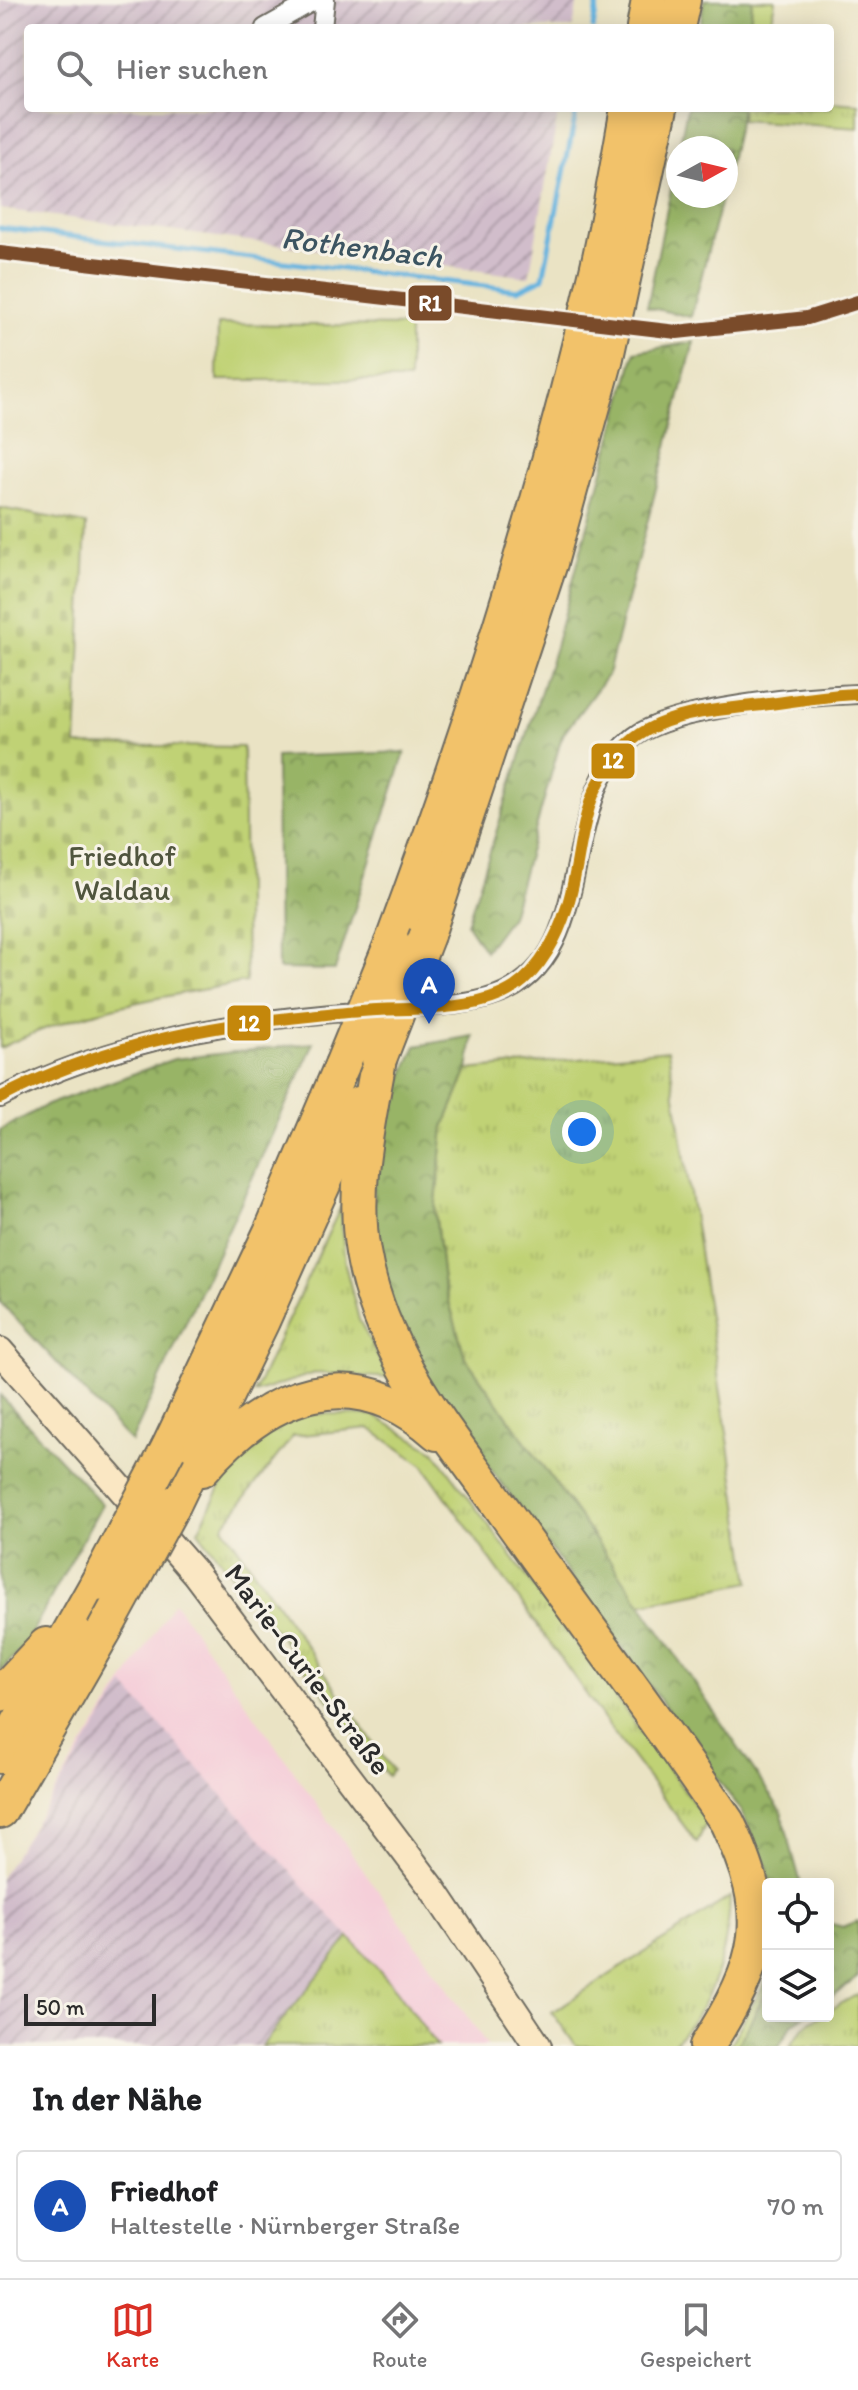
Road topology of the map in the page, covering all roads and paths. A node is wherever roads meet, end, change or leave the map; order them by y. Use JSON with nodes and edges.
{"nodes":[{"id":1,"x":315,"y":0,"type":"edge"},
{"id":2,"x":325,"y":0,"type":"edge"},
{"id":3,"x":649,"y":0,"type":"edge"},
{"id":4,"x":683,"y":0,"type":"edge"},
{"id":5,"x":272,"y":24,"type":"edge"},
{"id":6,"x":322,"y":24,"type":"edge"},
{"id":7,"x":645,"y":24,"type":"edge"},
{"id":8,"x":678,"y":24,"type":"edge"},
{"id":9,"x":628,"y":112,"type":"edge"},
{"id":10,"x":659,"y":112,"type":"edge"},
{"id":11,"x":610,"y":277,"type":"junction"},
{"id":12,"x":590,"y":359,"type":"junction"},
{"id":13,"x":858,"y":694,"type":"edge"},
{"id":14,"x":379,"y":1059,"type":"junction"},
{"id":15,"x":0,"y":1098,"type":"edge"},
{"id":16,"x":0,"y":1351,"type":"edge"},
{"id":17,"x":460,"y":1455,"type":"junction"},
{"id":18,"x":181,"y":1477,"type":"junction"},
{"id":19,"x":92,"y":1606,"type":"junction"},
{"id":20,"x":0,"y":1694,"type":"edge"},
{"id":21,"x":0,"y":1756,"type":"edge"},
{"id":22,"x":0,"y":1811,"type":"edge"},
{"id":23,"x":517,"y":2015,"type":"junction"},
{"id":24,"x":708,"y":2041,"type":"edge"},
{"id":25,"x":529,"y":2046,"type":"edge"},
{"id":26,"x":538,"y":2046,"type":"edge"}],
"edges":[{"from":1,"to":5,"type":"street"},
{"from":2,"to":6,"type":"street"},
{"from":3,"to":7,"type":"highway"},
{"from":4,"to":8,"type":"highway"},
{"from":9,"to":11,"type":"highway"},
{"from":10,"to":11,"type":"highway"},
{"from":11,"to":12,"type":"highway"},
{"from":12,"to":14,"type":"highway","bridge":true},
{"from":12,"to":18,"type":"highway","bridge":true},
{"from":13,"to":15,"type":"street"},
{"from":14,"to":17,"type":"highway"},
{"from":14,"to":18,"type":"highway"},
{"from":16,"to":23,"type":"main road","name":"Marie-Curie-Straße"},
{"from":17,"to":18,"type":"highway"},
{"from":17,"to":24,"type":"highway"},
{"from":18,"to":19,"type":"highway","bridge":true},
{"from":18,"to":19,"type":"highway","bridge":true},
{"from":19,"to":20,"type":"highway"},
{"from":19,"to":21,"type":"highway"},
{"from":19,"to":22,"type":"highway"},
{"from":23,"to":25,"type":"main road"},
{"from":23,"to":26,"type":"main road","name":"Marie-Curie-Straße"}]}
